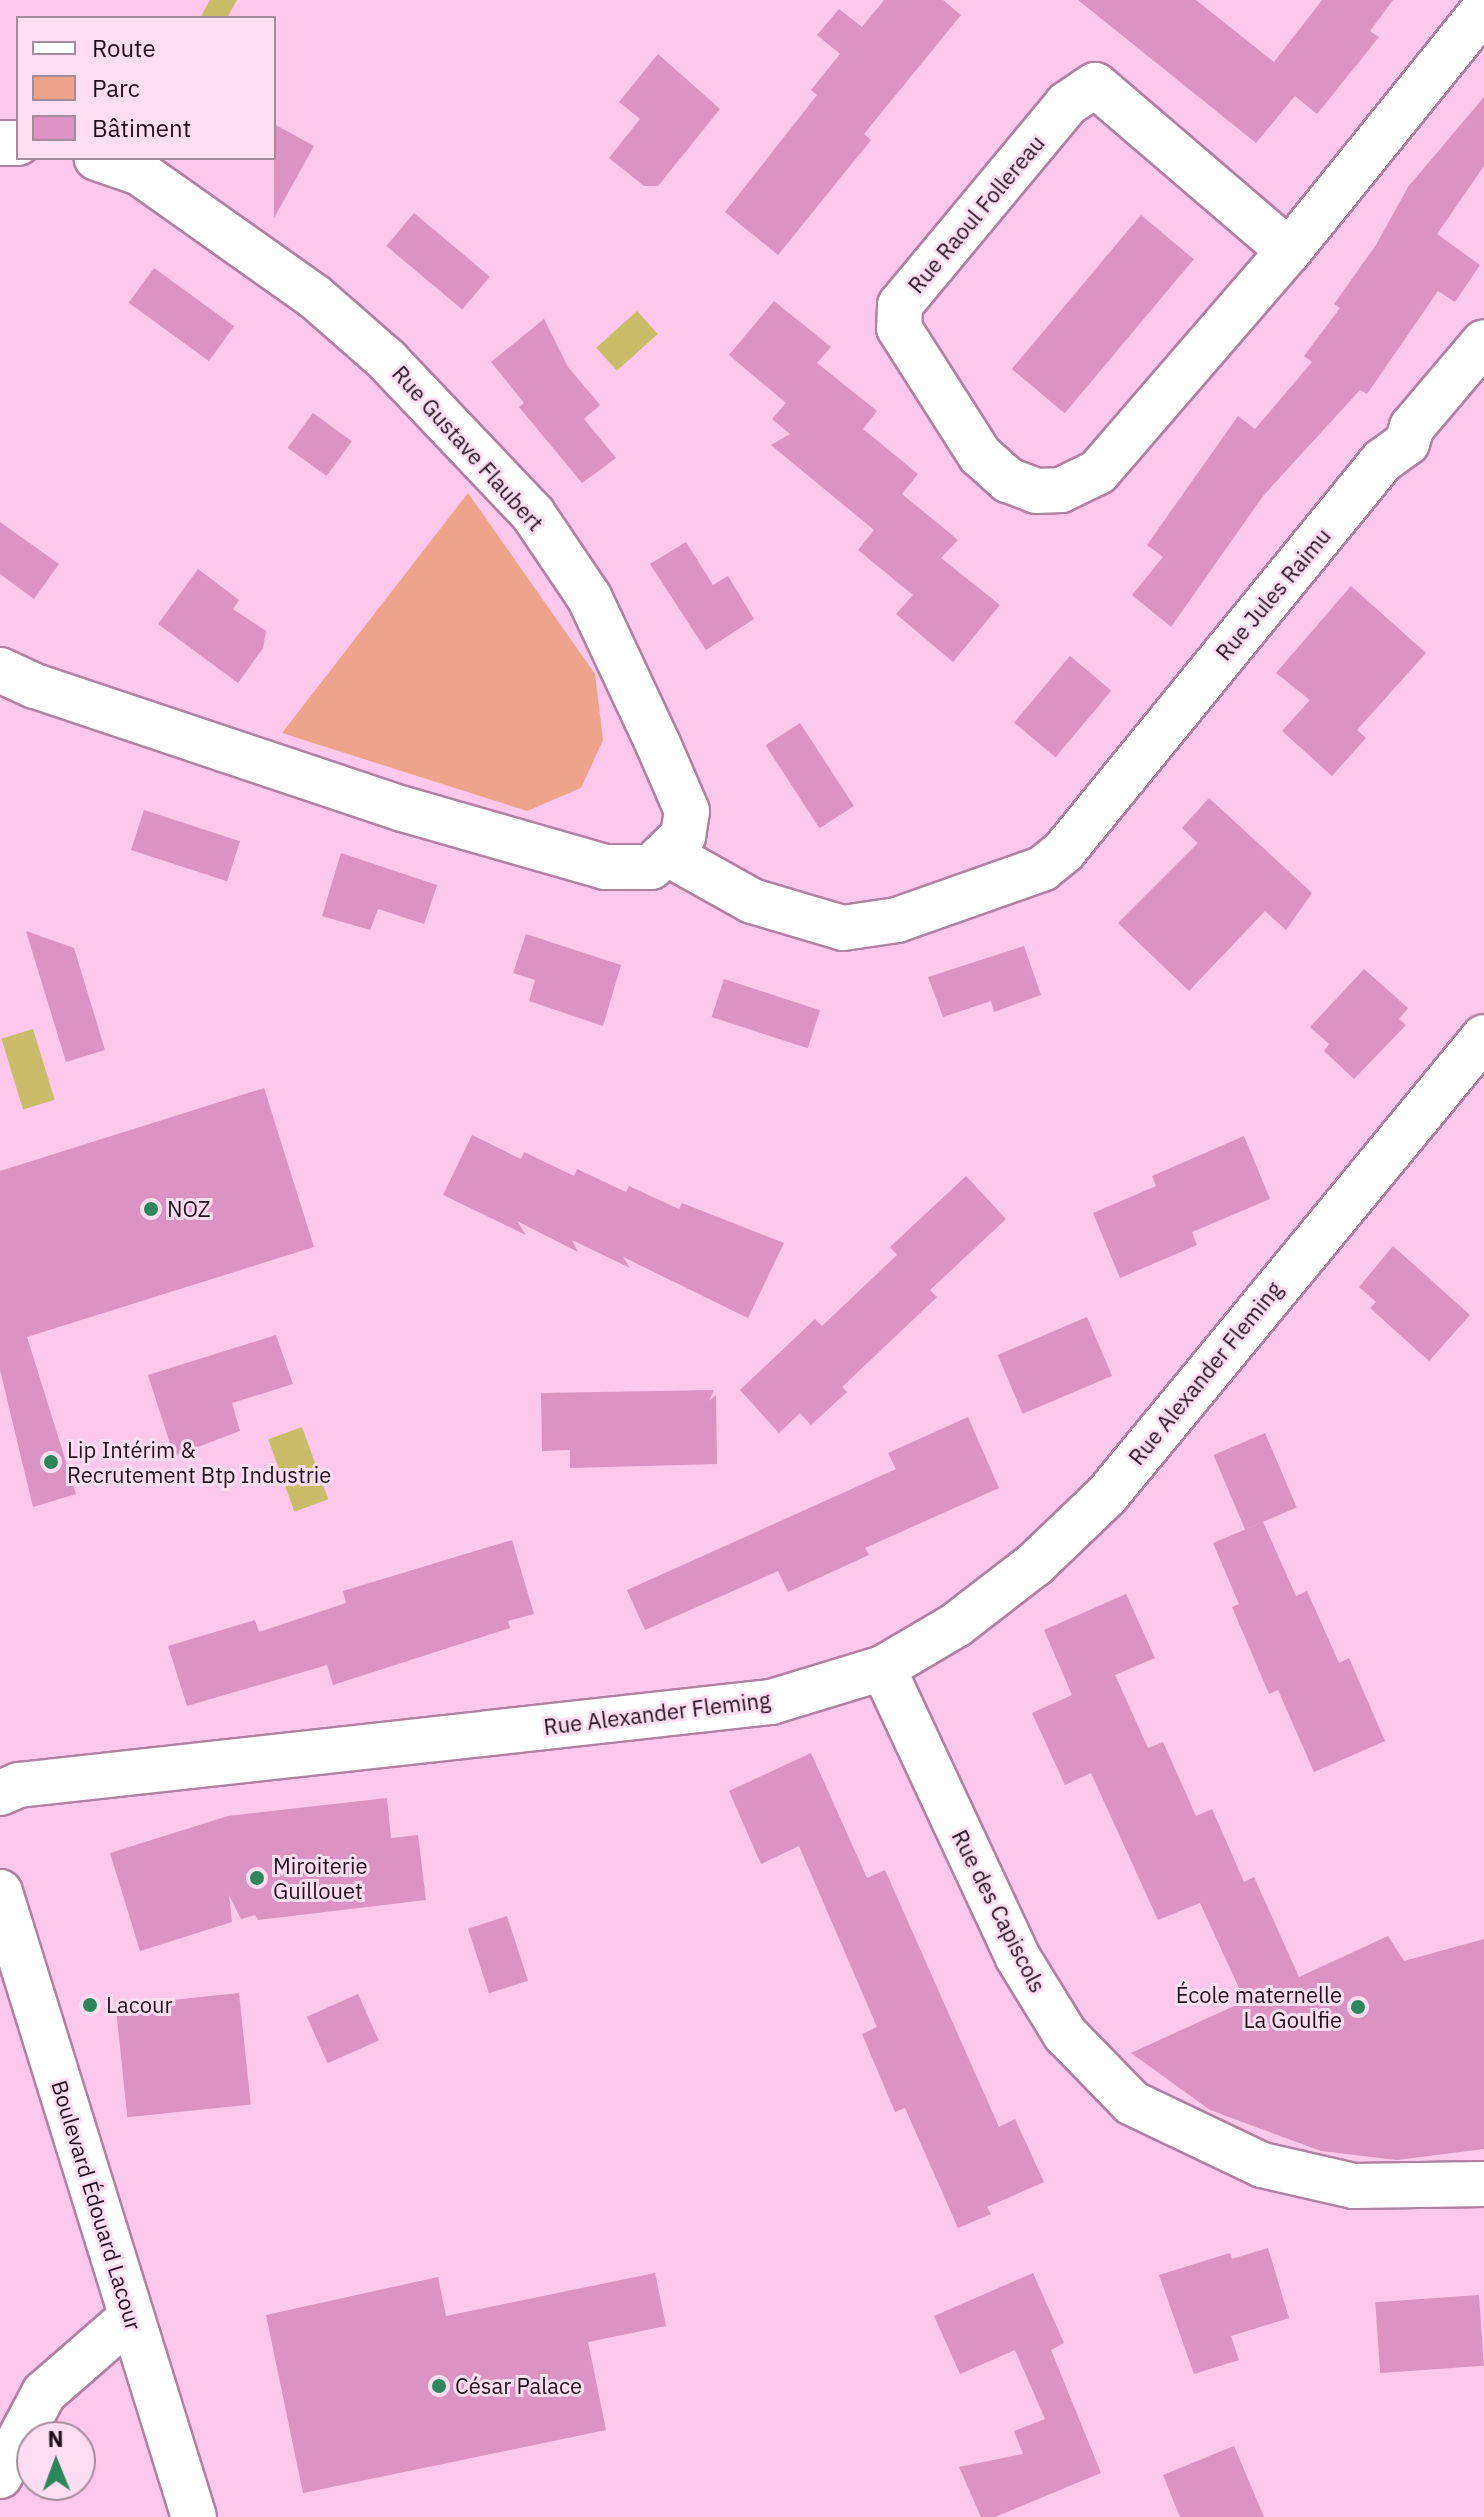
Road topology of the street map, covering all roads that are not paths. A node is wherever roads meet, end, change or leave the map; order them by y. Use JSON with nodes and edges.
{"nodes":[{"id":1,"x":1484,"y":9,"type":"edge"},
{"id":2,"x":103,"y":160,"type":"edge"},
{"id":3,"x":1289,"y":251,"type":"junction"},
{"id":4,"x":1484,"y":342,"type":"edge"},
{"id":5,"x":0,"y":670,"type":"edge"},
{"id":6,"x":668,"y":854,"type":"junction"},
{"id":7,"x":1474,"y":1048,"type":"edge"},
{"id":8,"x":883,"y":1668,"type":"junction"},
{"id":9,"x":0,"y":1793,"type":"edge"},
{"id":10,"x":0,"y":1892,"type":"edge"},
{"id":11,"x":1484,"y":2184,"type":"edge"},
{"id":12,"x":131,"y":2317,"type":"junction"},
{"id":13,"x":0,"y":2476,"type":"edge"},
{"id":14,"x":194,"y":2517,"type":"edge"}],
"edges":[{"from":1,"to":3,"type":"street","name":"Rue Raoul Follereau"},
{"from":2,"to":6,"type":"street","name":"Rue Gustave Flaubert"},
{"from":3,"to":3,"type":"street","name":"Rue Raoul Follereau"},
{"from":4,"to":6,"type":"street","name":"Rue Jules Raimu"},
{"from":5,"to":6,"type":"street"},
{"from":7,"to":8,"type":"street","name":"Rue Alexander Fleming"},
{"from":8,"to":9,"type":"street","name":"Rue Alexander Fleming"},
{"from":8,"to":11,"type":"street","name":"Rue des Capiscols"},
{"from":10,"to":12,"type":"street","name":"Boulevard Édouard Lacour"},
{"from":12,"to":13,"type":"street"},
{"from":12,"to":14,"type":"street","name":"Boulevard Édouard Lacour"}]}
